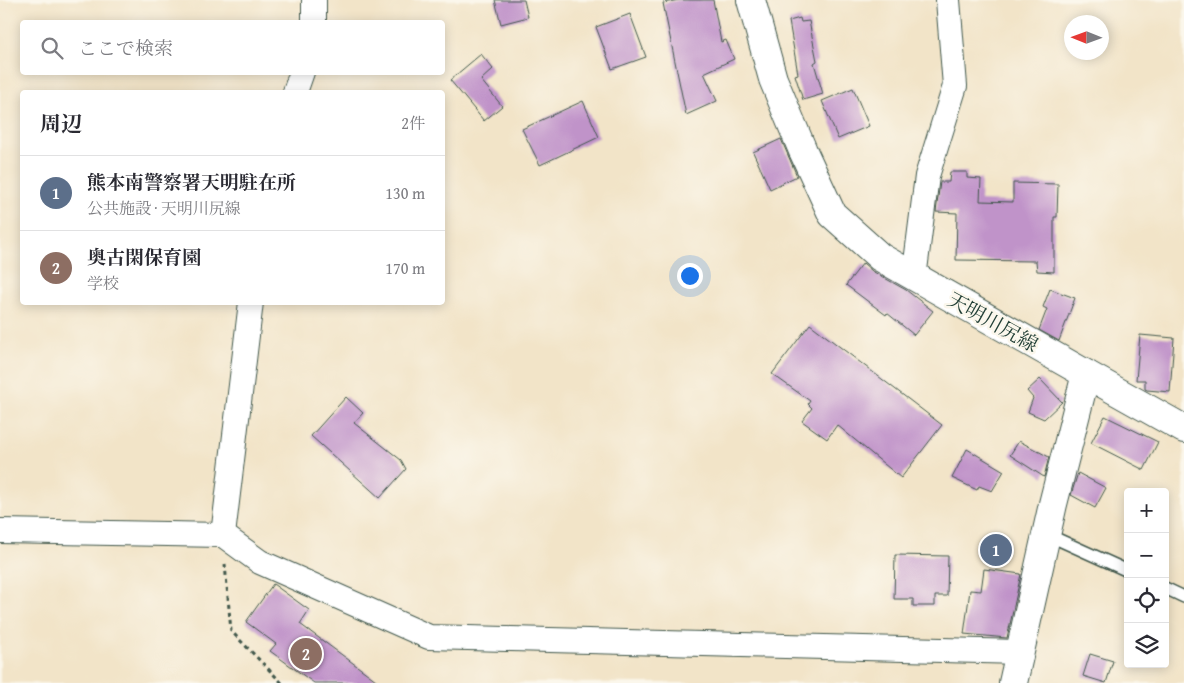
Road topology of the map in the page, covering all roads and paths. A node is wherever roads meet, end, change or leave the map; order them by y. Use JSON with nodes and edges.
{"nodes":[{"id":1,"x":314,"y":0,"type":"edge"},
{"id":2,"x":751,"y":0,"type":"edge"},
{"id":3,"x":948,"y":0,"type":"edge"},
{"id":4,"x":314,"y":20,"type":"edge"},
{"id":5,"x":301,"y":75,"type":"edge"},
{"id":6,"x":296,"y":90,"type":"edge"},
{"id":7,"x":914,"y":278,"type":"junction"},
{"id":8,"x":251,"y":305,"type":"edge"},
{"id":9,"x":1086,"y":374,"type":"junction"},
{"id":10,"x":1184,"y":429,"type":"edge"},
{"id":11,"x":0,"y":531,"type":"edge"},
{"id":12,"x":1046,"y":534,"type":"junction"},
{"id":13,"x":223,"y":535,"type":"junction"},
{"id":14,"x":1124,"y":569,"type":"edge"},
{"id":15,"x":1169,"y":590,"type":"edge"},
{"id":16,"x":1184,"y":597,"type":"edge"},
{"id":17,"x":1020,"y":652,"type":"junction"},
{"id":18,"x":282,"y":683,"type":"edge"},
{"id":19,"x":1013,"y":683,"type":"edge"}],
"edges":[{"from":1,"to":4,"type":"street"},
{"from":2,"to":7,"type":"main road","name":"天明川尻線"},
{"from":3,"to":7,"type":"street"},
{"from":5,"to":6,"type":"street"},
{"from":7,"to":9,"type":"main road","name":"天明川尻線"},
{"from":8,"to":13,"type":"street"},
{"from":9,"to":10,"type":"main road","name":"天明川尻線"},
{"from":9,"to":12,"type":"main road"},
{"from":11,"to":13,"type":"street"},
{"from":12,"to":14,"type":"lane"},
{"from":12,"to":17,"type":"main road"},
{"from":13,"to":17,"type":"street"},
{"from":13,"to":18,"type":"path"},
{"from":15,"to":16,"type":"lane"},
{"from":17,"to":19,"type":"main road"}]}
